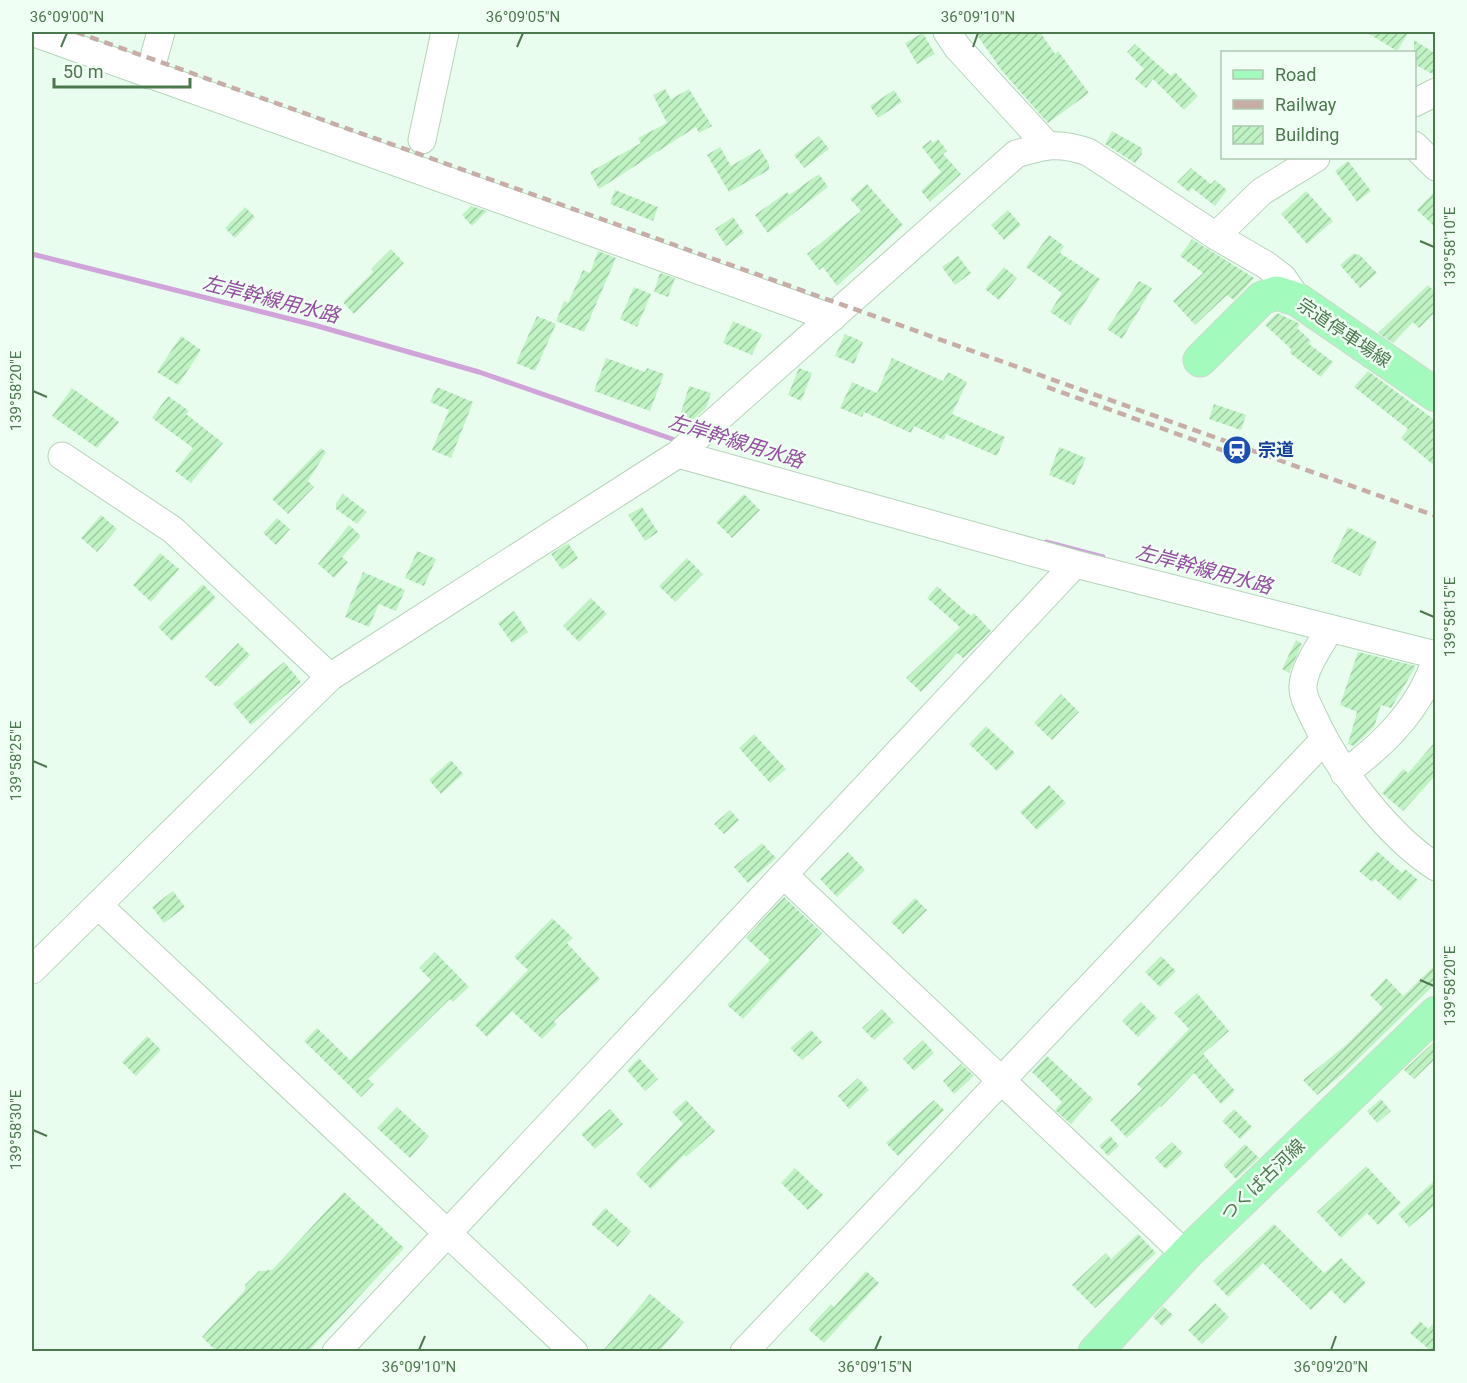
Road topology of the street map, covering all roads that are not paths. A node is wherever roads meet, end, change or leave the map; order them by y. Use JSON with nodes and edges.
{"nodes":[{"id":1,"x":32,"y":32,"type":"edge"},
{"id":2,"x":161,"y":32,"type":"edge"},
{"id":3,"x":445,"y":32,"type":"edge"},
{"id":4,"x":947,"y":32,"type":"edge"},
{"id":5,"x":149,"y":75,"type":"junction"},
{"id":6,"x":1436,"y":92,"type":"edge"},
{"id":7,"x":1416,"y":102,"type":"edge"},
{"id":8,"x":422,"y":140,"type":"dead end"},
{"id":9,"x":1047,"y":145,"type":"junction"},
{"id":10,"x":1416,"y":147,"type":"edge"},
{"id":11,"x":1314,"y":159,"type":"edge"},
{"id":12,"x":1436,"y":167,"type":"edge"},
{"id":13,"x":1216,"y":236,"type":"junction"},
{"id":14,"x":1298,"y":300,"type":"junction"},
{"id":15,"x":832,"y":318,"type":"junction"},
{"id":16,"x":1200,"y":360,"type":"dead end"},
{"id":17,"x":1436,"y":395,"type":"edge"},
{"id":18,"x":678,"y":454,"type":"junction"},
{"id":19,"x":62,"y":456,"type":"dead end"},
{"id":20,"x":1076,"y":564,"type":"junction"},
{"id":21,"x":1329,"y":628,"type":"junction"},
{"id":22,"x":1436,"y":657,"type":"edge"},
{"id":23,"x":330,"y":677,"type":"junction"},
{"id":24,"x":1324,"y":740,"type":"junction"},
{"id":25,"x":1344,"y":773,"type":"junction"},
{"id":26,"x":1436,"y":867,"type":"edge"},
{"id":27,"x":784,"y":874,"type":"junction"},
{"id":28,"x":98,"y":905,"type":"junction"},
{"id":29,"x":32,"y":970,"type":"edge"},
{"id":30,"x":1434,"y":1017,"type":"edge"},
{"id":31,"x":1001,"y":1080,"type":"junction"},
{"id":32,"x":447,"y":1233,"type":"junction"},
{"id":33,"x":1186,"y":1255,"type":"junction"},
{"id":34,"x":336,"y":1352,"type":"edge"},
{"id":35,"x":574,"y":1352,"type":"edge"},
{"id":36,"x":744,"y":1352,"type":"edge"},
{"id":37,"x":1095,"y":1352,"type":"edge"}],
"edges":[{"from":1,"to":5,"type":"street"},
{"from":2,"to":5,"type":"street"},
{"from":3,"to":8,"type":"street"},
{"from":4,"to":9,"type":"street"},
{"from":5,"to":15,"type":"street"},
{"from":6,"to":7,"type":"street"},
{"from":9,"to":13,"type":"street"},
{"from":9,"to":15,"type":"street"},
{"from":10,"to":12,"type":"street"},
{"from":11,"to":13,"type":"street"},
{"from":13,"to":14,"type":"street"},
{"from":14,"to":16,"type":"main road","name":"宗道停車場線"},
{"from":14,"to":17,"type":"main road","name":"宗道停車場線"},
{"from":15,"to":18,"type":"street"},
{"from":18,"to":20,"type":"street"},
{"from":18,"to":23,"type":"street"},
{"from":19,"to":23,"type":"street"},
{"from":20,"to":21,"type":"street"},
{"from":20,"to":27,"type":"street"},
{"from":21,"to":22,"type":"street"},
{"from":21,"to":24,"type":"street"},
{"from":22,"to":25,"type":"street"},
{"from":23,"to":28,"type":"street"},
{"from":24,"to":25,"type":"street"},
{"from":24,"to":31,"type":"street"},
{"from":25,"to":26,"type":"street"},
{"from":27,"to":31,"type":"street"},
{"from":27,"to":32,"type":"street"},
{"from":28,"to":29,"type":"street"},
{"from":28,"to":32,"type":"street"},
{"from":30,"to":33,"type":"main road","name":"つくば古河線"},
{"from":31,"to":33,"type":"street"},
{"from":31,"to":36,"type":"street"},
{"from":32,"to":34,"type":"street"},
{"from":32,"to":35,"type":"street"},
{"from":33,"to":37,"type":"main road","name":"つくば古河線"}]}
